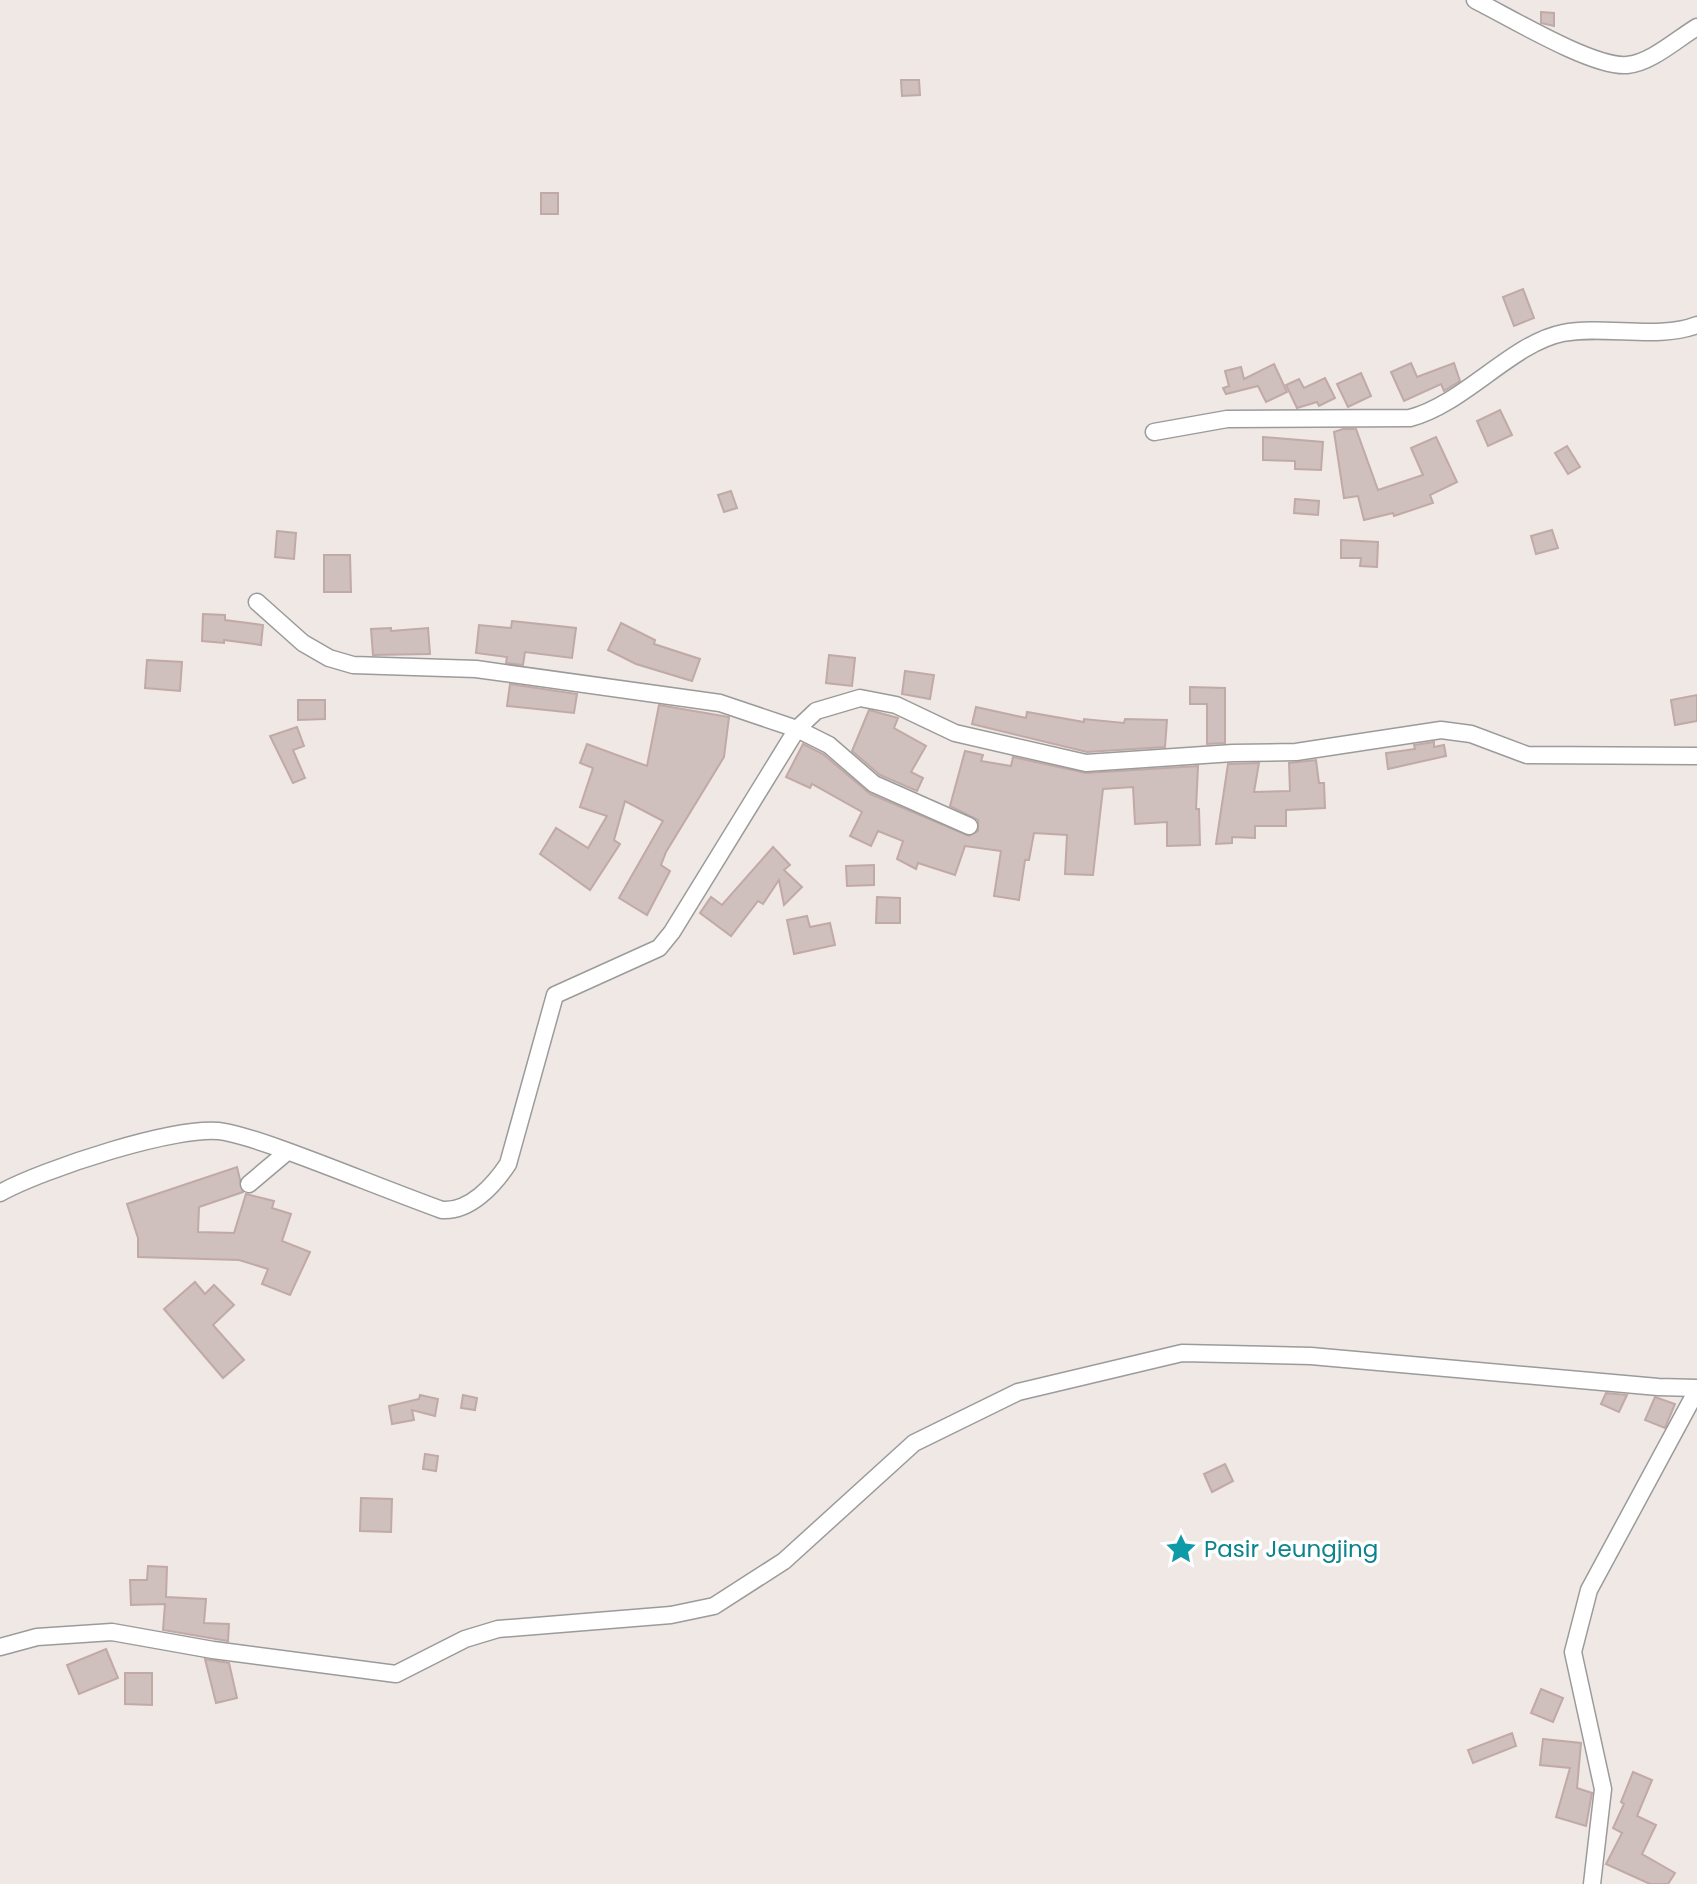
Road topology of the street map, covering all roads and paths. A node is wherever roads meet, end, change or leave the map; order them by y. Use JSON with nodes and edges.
{"nodes":[{"id":1,"x":1475,"y":0,"type":"edge"},
{"id":2,"x":1697,"y":27,"type":"edge"},
{"id":3,"x":1697,"y":325,"type":"edge"},
{"id":4,"x":1154,"y":432,"type":"dead end"},
{"id":5,"x":257,"y":602,"type":"dead end"},
{"id":6,"x":797,"y":729,"type":"junction"},
{"id":7,"x":1697,"y":756,"type":"edge"},
{"id":8,"x":969,"y":826,"type":"dead end"},
{"id":9,"x":287,"y":1152,"type":"junction"},
{"id":10,"x":249,"y":1184,"type":"dead end"},
{"id":11,"x":0,"y":1193,"type":"edge"},
{"id":12,"x":1697,"y":1389,"type":"edge"},
{"id":13,"x":0,"y":1647,"type":"edge"},
{"id":14,"x":1592,"y":1884,"type":"edge"}],
"edges":[{"from":1,"to":2,"type":"street"},
{"from":3,"to":4,"type":"street"},
{"from":5,"to":6,"type":"street"},
{"from":6,"to":7,"type":"street"},
{"from":6,"to":8,"type":"street"},
{"from":6,"to":9,"type":"street"},
{"from":9,"to":10,"type":"street"},
{"from":9,"to":11,"type":"street"},
{"from":12,"to":13,"type":"street"},
{"from":12,"to":14,"type":"street"}]}
